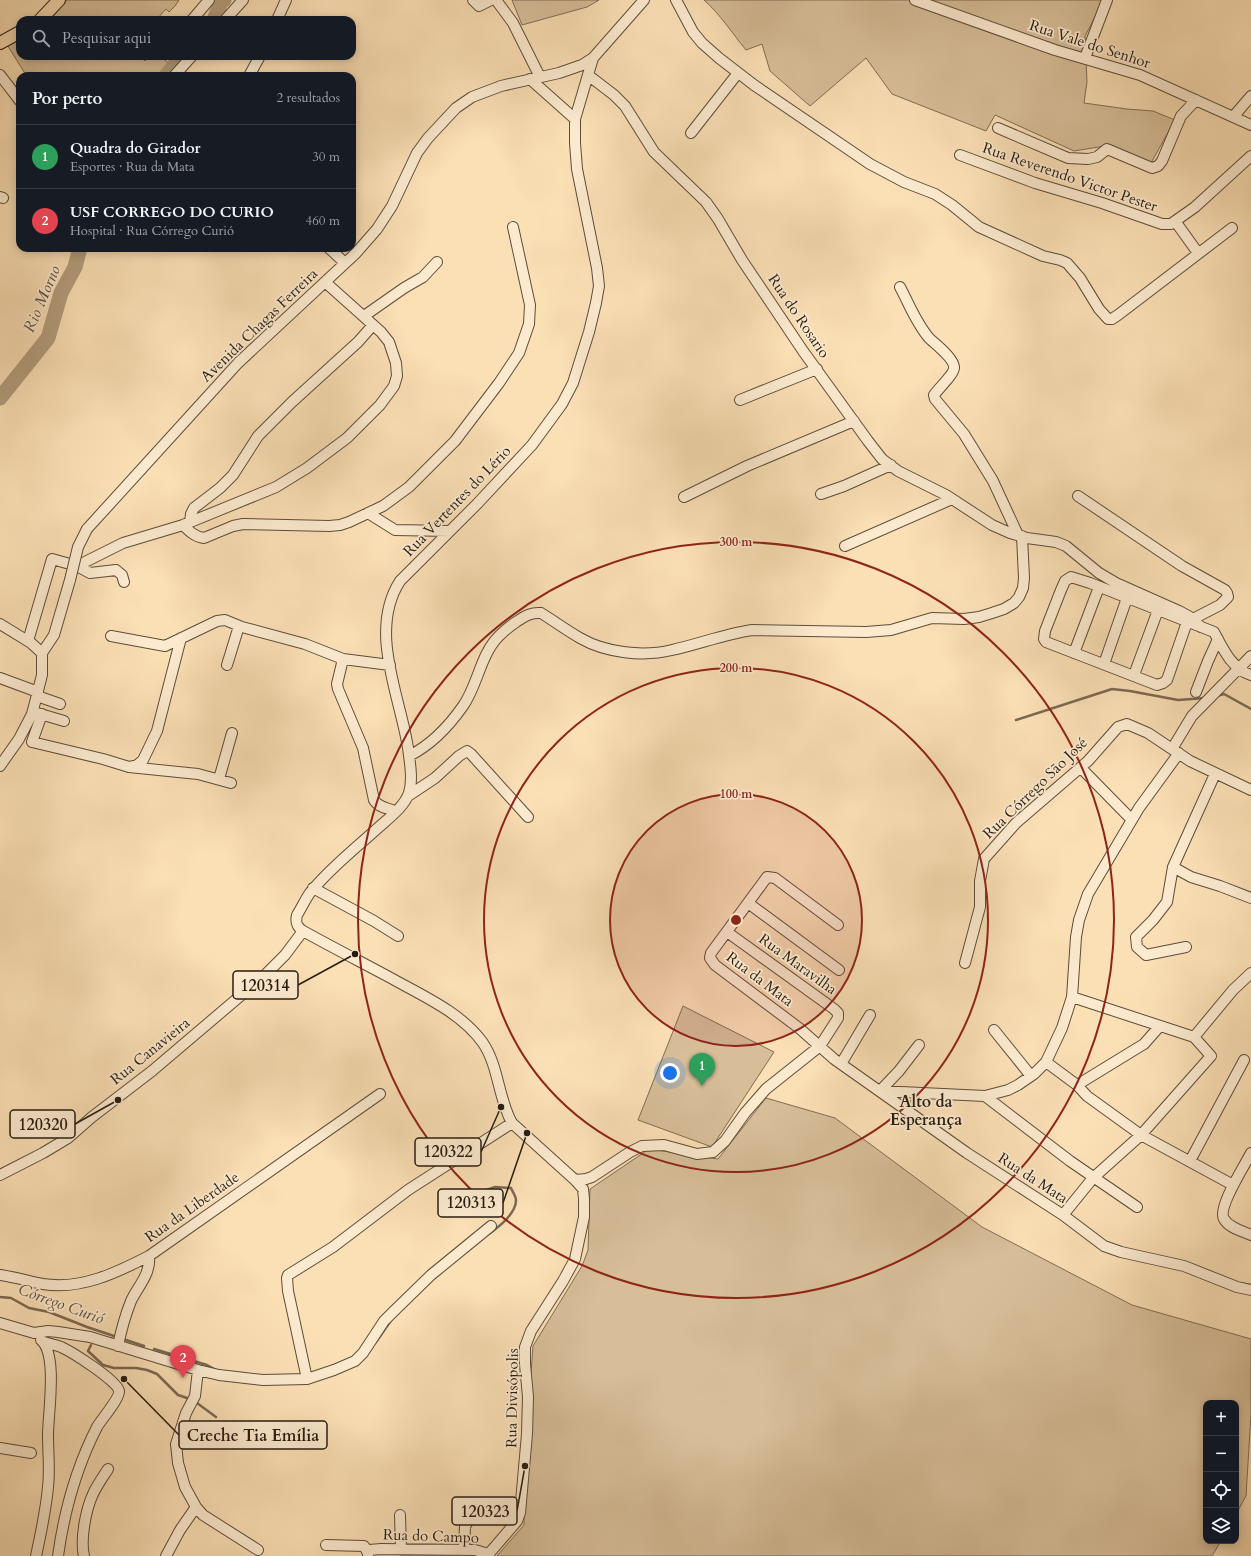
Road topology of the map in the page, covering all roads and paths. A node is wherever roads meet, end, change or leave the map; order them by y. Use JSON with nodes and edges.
{"nodes":[{"id":1,"x":59,"y":0,"type":"edge"},
{"id":2,"x":209,"y":0,"type":"edge"},
{"id":3,"x":242,"y":0,"type":"edge"},
{"id":4,"x":286,"y":0,"type":"edge"},
{"id":5,"x":491,"y":0,"type":"edge"},
{"id":6,"x":496,"y":0,"type":"edge"},
{"id":7,"x":644,"y":0,"type":"edge"},
{"id":8,"x":676,"y":0,"type":"edge"},
{"id":9,"x":915,"y":0,"type":"edge"},
{"id":10,"x":1107,"y":0,"type":"edge"},
{"id":11,"x":476,"y":3,"type":"edge"},
{"id":12,"x":44,"y":16,"type":"edge"},
{"id":13,"x":195,"y":16,"type":"edge"},
{"id":14,"x":228,"y":16,"type":"edge"},
{"id":15,"x":279,"y":16,"type":"edge"},
{"id":16,"x":16,"y":34,"type":"edge"},
{"id":17,"x":0,"y":43,"type":"edge"},
{"id":18,"x":593,"y":58,"type":"junction"},
{"id":19,"x":1085,"y":58,"type":"junction"},
{"id":20,"x":188,"y":60,"type":"edge"},
{"id":21,"x":258,"y":60,"type":"edge"},
{"id":22,"x":178,"y":72,"type":"edge"},
{"id":23,"x":251,"y":72,"type":"edge"},
{"id":24,"x":738,"y":73,"type":"junction"},
{"id":25,"x":0,"y":75,"type":"edge"},
{"id":26,"x":588,"y":76,"type":"junction"},
{"id":27,"x":535,"y":78,"type":"junction"},
{"id":28,"x":16,"y":96,"type":"edge"},
{"id":29,"x":1251,"y":96,"type":"edge"},
{"id":30,"x":1196,"y":100,"type":"junction"},
{"id":31,"x":1233,"y":117,"type":"junction"},
{"id":32,"x":575,"y":119,"type":"junction"},
{"id":33,"x":1251,"y":125,"type":"edge"},
{"id":34,"x":998,"y":128,"type":"dead end"},
{"id":35,"x":691,"y":133,"type":"dead end"},
{"id":36,"x":960,"y":155,"type":"dead end"},
{"id":37,"x":1251,"y":156,"type":"edge"},
{"id":38,"x":1173,"y":222,"type":"junction"},
{"id":39,"x":513,"y":226,"type":"dead end"},
{"id":40,"x":1232,"y":228,"type":"dead end"},
{"id":41,"x":333,"y":252,"type":"edge"},
{"id":42,"x":1198,"y":253,"type":"junction"},
{"id":43,"x":437,"y":262,"type":"dead end"},
{"id":44,"x":345,"y":263,"type":"junction"},
{"id":45,"x":325,"y":282,"type":"junction"},
{"id":46,"x":900,"y":287,"type":"dead end"},
{"id":47,"x":364,"y":316,"type":"junction"},
{"id":48,"x":373,"y":325,"type":"junction"},
{"id":49,"x":817,"y":369,"type":"junction"},
{"id":50,"x":740,"y":400,"type":"dead end"},
{"id":51,"x":854,"y":421,"type":"junction"},
{"id":52,"x":891,"y":465,"type":"junction"},
{"id":53,"x":821,"y":494,"type":"dead end"},
{"id":54,"x":1078,"y":496,"type":"dead end"},
{"id":55,"x":684,"y":497,"type":"dead end"},
{"id":56,"x":952,"y":499,"type":"junction"},
{"id":57,"x":368,"y":513,"type":"junction"},
{"id":58,"x":187,"y":524,"type":"junction"},
{"id":59,"x":450,"y":531,"type":"junction"},
{"id":60,"x":1020,"y":536,"type":"junction"},
{"id":61,"x":845,"y":546,"type":"dead end"},
{"id":62,"x":77,"y":566,"type":"junction"},
{"id":63,"x":124,"y":582,"type":"dead end"},
{"id":64,"x":1099,"y":587,"type":"junction"},
{"id":65,"x":1127,"y":598,"type":"junction"},
{"id":66,"x":1158,"y":610,"type":"junction"},
{"id":67,"x":1189,"y":620,"type":"junction"},
{"id":68,"x":0,"y":624,"type":"edge"},
{"id":69,"x":239,"y":626,"type":"junction"},
{"id":70,"x":112,"y":636,"type":"dead end"},
{"id":71,"x":181,"y":638,"type":"junction"},
{"id":72,"x":1218,"y":639,"type":"junction"},
{"id":73,"x":28,"y":641,"type":"junction"},
{"id":74,"x":42,"y":653,"type":"junction"},
{"id":75,"x":1074,"y":653,"type":"junction"},
{"id":76,"x":1251,"y":656,"type":"edge"},
{"id":77,"x":343,"y":659,"type":"junction"},
{"id":78,"x":390,"y":664,"type":"junction"},
{"id":79,"x":1104,"y":664,"type":"junction"},
{"id":80,"x":227,"y":665,"type":"dead end"},
{"id":81,"x":1239,"y":670,"type":"junction"},
{"id":82,"x":1134,"y":675,"type":"junction"},
{"id":83,"x":1251,"y":675,"type":"edge"},
{"id":84,"x":0,"y":678,"type":"edge"},
{"id":85,"x":1196,"y":692,"type":"dead end"},
{"id":86,"x":38,"y":694,"type":"junction"},
{"id":87,"x":60,"y":704,"type":"dead end"},
{"id":88,"x":37,"y":713,"type":"junction"},
{"id":89,"x":64,"y":720,"type":"dead end"},
{"id":90,"x":232,"y":733,"type":"dead end"},
{"id":91,"x":1175,"y":751,"type":"junction"},
{"id":92,"x":409,"y":756,"type":"junction"},
{"id":93,"x":0,"y":766,"type":"edge"},
{"id":94,"x":129,"y":767,"type":"junction"},
{"id":95,"x":1081,"y":768,"type":"junction"},
{"id":96,"x":1215,"y":774,"type":"junction"},
{"id":97,"x":220,"y":779,"type":"junction"},
{"id":98,"x":232,"y":783,"type":"dead end"},
{"id":99,"x":1251,"y":790,"type":"edge"},
{"id":100,"x":408,"y":796,"type":"junction"},
{"id":101,"x":396,"y":811,"type":"junction"},
{"id":102,"x":528,"y":817,"type":"dead end"},
{"id":103,"x":1132,"y":820,"type":"junction"},
{"id":104,"x":1172,"y":867,"type":"junction"},
{"id":105,"x":313,"y":888,"type":"junction"},
{"id":106,"x":1251,"y":898,"type":"edge"},
{"id":107,"x":748,"y":902,"type":"junction"},
{"id":108,"x":838,"y":925,"type":"dead end"},
{"id":109,"x":304,"y":931,"type":"junction"},
{"id":110,"x":727,"y":932,"type":"junction"},
{"id":111,"x":398,"y":936,"type":"dead end"},
{"id":112,"x":1186,"y":947,"type":"dead end"},
{"id":113,"x":965,"y":963,"type":"dead end"},
{"id":114,"x":839,"y":970,"type":"dead end"},
{"id":115,"x":1251,"y":973,"type":"edge"},
{"id":116,"x":1072,"y":997,"type":"junction"},
{"id":117,"x":870,"y":1016,"type":"dead end"},
{"id":118,"x":1160,"y":1027,"type":"junction"},
{"id":119,"x":994,"y":1030,"type":"dead end"},
{"id":120,"x":1194,"y":1037,"type":"junction"},
{"id":121,"x":919,"y":1045,"type":"dead end"},
{"id":122,"x":820,"y":1046,"type":"junction"},
{"id":123,"x":1244,"y":1060,"type":"dead end"},
{"id":124,"x":1046,"y":1062,"type":"junction"},
{"id":125,"x":841,"y":1064,"type":"junction"},
{"id":126,"x":1031,"y":1076,"type":"junction"},
{"id":127,"x":1076,"y":1085,"type":"junction"},
{"id":128,"x":880,"y":1091,"type":"junction"},
{"id":129,"x":380,"y":1094,"type":"dead end"},
{"id":130,"x":985,"y":1096,"type":"junction"},
{"id":131,"x":512,"y":1123,"type":"junction"},
{"id":132,"x":1141,"y":1135,"type":"junction"},
{"id":133,"x":1251,"y":1153,"type":"edge"},
{"id":134,"x":1190,"y":1161,"type":"junction"},
{"id":135,"x":0,"y":1174,"type":"edge"},
{"id":136,"x":1093,"y":1178,"type":"junction"},
{"id":137,"x":583,"y":1184,"type":"junction"},
{"id":138,"x":1233,"y":1185,"type":"junction"},
{"id":139,"x":1137,"y":1207,"type":"dead end"},
{"id":140,"x":1063,"y":1215,"type":"junction"},
{"id":141,"x":491,"y":1226,"type":"dead end"},
{"id":142,"x":1251,"y":1235,"type":"edge"},
{"id":143,"x":149,"y":1256,"type":"junction"},
{"id":144,"x":0,"y":1275,"type":"edge"},
{"id":145,"x":1251,"y":1290,"type":"edge"},
{"id":146,"x":0,"y":1323,"type":"edge"},
{"id":147,"x":34,"y":1333,"type":"junction"},
{"id":148,"x":44,"y":1342,"type":"junction"},
{"id":149,"x":118,"y":1346,"type":"junction"},
{"id":150,"x":198,"y":1370,"type":"junction"},
{"id":151,"x":307,"y":1379,"type":"junction"},
{"id":152,"x":0,"y":1448,"type":"edge"},
{"id":153,"x":31,"y":1453,"type":"dead end"},
{"id":154,"x":108,"y":1469,"type":"dead end"},
{"id":155,"x":196,"y":1507,"type":"junction"},
{"id":156,"x":474,"y":1513,"type":"dead end"},
{"id":157,"x":400,"y":1515,"type":"dead end"},
{"id":158,"x":326,"y":1545,"type":"dead end"},
{"id":159,"x":258,"y":1550,"type":"dead end"},
{"id":160,"x":464,"y":1550,"type":"junction"},
{"id":161,"x":397,"y":1552,"type":"edge"},
{"id":162,"x":369,"y":1553,"type":"edge"},
{"id":163,"x":488,"y":1555,"type":"edge"},
{"id":164,"x":36,"y":1556,"type":"edge"},
{"id":165,"x":58,"y":1556,"type":"edge"},
{"id":166,"x":84,"y":1556,"type":"edge"},
{"id":167,"x":166,"y":1556,"type":"edge"}],
"edges":[{"from":1,"to":12,"type":"main road"},
{"from":2,"to":13,"type":"street"},
{"from":3,"to":14,"type":"street"},
{"from":4,"to":15,"type":"street"},
{"from":5,"to":11,"type":"street"},
{"from":6,"to":27,"type":"street"},
{"from":7,"to":18,"type":"street","name":"Avenida Chagas Ferreira"},
{"from":8,"to":24,"type":"street"},
{"from":9,"to":19,"type":"street","name":"Rua Vale do Senhor"},
{"from":10,"to":19,"type":"street"},
{"from":16,"to":17,"type":"main road"},
{"from":18,"to":26,"type":"street","name":"Rua Vertentes do Lério"},
{"from":18,"to":27,"type":"street","name":"Avenida Chagas Ferreira"},
{"from":19,"to":30,"type":"street","name":"Rua Vale do Senhor"},
{"from":20,"to":22,"type":"street"},
{"from":21,"to":23,"type":"street"},
{"from":24,"to":35,"type":"street"},
{"from":24,"to":42,"type":"street"},
{"from":25,"to":28,"type":"street"},
{"from":26,"to":32,"type":"street","name":"Rua Vertentes do Lério"},
{"from":26,"to":49,"type":"street","name":"Rua do Rosario"},
{"from":27,"to":32,"type":"street"},
{"from":27,"to":44,"type":"street","name":"Avenida Chagas Ferreira"},
{"from":29,"to":31,"type":"street"},
{"from":30,"to":31,"type":"street","name":"Rua Vale do Senhor"},
{"from":30,"to":34,"type":"street"},
{"from":31,"to":33,"type":"street","name":"Rua Vale do Senhor"},
{"from":32,"to":59,"type":"street","name":"Rua Vertentes do Lério"},
{"from":36,"to":38,"type":"street","name":"Rua Reverendo Victor Pester"},
{"from":37,"to":38,"type":"street"},
{"from":38,"to":42,"type":"street"},
{"from":39,"to":57,"type":"street"},
{"from":40,"to":42,"type":"street"},
{"from":41,"to":44,"type":"street"},
{"from":43,"to":47,"type":"street"},
{"from":44,"to":45,"type":"street","name":"Avenida Chagas Ferreira"},
{"from":45,"to":47,"type":"street"},
{"from":45,"to":74,"type":"street","name":"Avenida Chagas Ferreira","bridge":true},
{"from":46,"to":60,"type":"street"},
{"from":47,"to":48,"type":"street"},
{"from":48,"to":58,"type":"street"},
{"from":48,"to":58,"type":"street"},
{"from":49,"to":50,"type":"street"},
{"from":49,"to":51,"type":"street","name":"Rua do Rosario"},
{"from":51,"to":52,"type":"street","name":"Rua do Rosario"},
{"from":51,"to":55,"type":"street"},
{"from":52,"to":53,"type":"street"},
{"from":52,"to":56,"type":"street","name":"Rua do Rosario"},
{"from":54,"to":67,"type":"street"},
{"from":56,"to":60,"type":"street","name":"Rua do Rosario"},
{"from":56,"to":61,"type":"street"},
{"from":57,"to":58,"type":"street"},
{"from":57,"to":59,"type":"street"},
{"from":58,"to":62,"type":"street"},
{"from":59,"to":78,"type":"street","name":"Rua Vertentes do Lério"},
{"from":60,"to":67,"type":"street","name":"Rua do Rosario"},
{"from":60,"to":92,"type":"street"},
{"from":62,"to":63,"type":"street"},
{"from":62,"to":73,"type":"street"},
{"from":64,"to":65,"type":"street"},
{"from":64,"to":75,"type":"street"},
{"from":64,"to":75,"type":"street"},
{"from":65,"to":66,"type":"street"},
{"from":65,"to":79,"type":"street"},
{"from":66,"to":67,"type":"street"},
{"from":66,"to":82,"type":"street"},
{"from":67,"to":72,"type":"street"},
{"from":67,"to":82,"type":"street"},
{"from":68,"to":73,"type":"street"},
{"from":69,"to":71,"type":"street"},
{"from":69,"to":77,"type":"street"},
{"from":69,"to":80,"type":"street"},
{"from":70,"to":71,"type":"street"},
{"from":71,"to":94,"type":"street"},
{"from":72,"to":81,"type":"street"},
{"from":72,"to":85,"type":"street"},
{"from":73,"to":74,"type":"street"},
{"from":74,"to":86,"type":"street"},
{"from":75,"to":79,"type":"street"},
{"from":76,"to":81,"type":"street"},
{"from":77,"to":78,"type":"street"},
{"from":77,"to":101,"type":"street"},
{"from":78,"to":92,"type":"street","name":"Rua Vertentes do Lério"},
{"from":79,"to":82,"type":"street"},
{"from":81,"to":83,"type":"street"},
{"from":81,"to":91,"type":"street"},
{"from":84,"to":86,"type":"street"},
{"from":86,"to":87,"type":"street"},
{"from":86,"to":88,"type":"street"},
{"from":88,"to":89,"type":"street"},
{"from":88,"to":93,"type":"street"},
{"from":88,"to":94,"type":"street"},
{"from":90,"to":97,"type":"street"},
{"from":91,"to":95,"type":"street","name":"Rua Córrego São José"},
{"from":91,"to":96,"type":"street"},
{"from":91,"to":103,"type":"street"},
{"from":92,"to":100,"type":"street","name":"Rua Vertentes do Lério"},
{"from":94,"to":97,"type":"street"},
{"from":95,"to":103,"type":"street"},
{"from":95,"to":113,"type":"street","name":"Rua Córrego São José"},
{"from":96,"to":99,"type":"street"},
{"from":96,"to":104,"type":"street"},
{"from":97,"to":98,"type":"street"},
{"from":100,"to":101,"type":"street"},
{"from":100,"to":102,"type":"street"},
{"from":101,"to":105,"type":"street"},
{"from":103,"to":116,"type":"street"},
{"from":104,"to":106,"type":"street"},
{"from":104,"to":112,"type":"street"},
{"from":105,"to":109,"type":"street"},
{"from":105,"to":111,"type":"street"},
{"from":107,"to":108,"type":"street","name":"Rua da Mata"},
{"from":107,"to":110,"type":"street","name":"Rua da Mata"},
{"from":107,"to":114,"type":"street"},
{"from":109,"to":131,"type":"street"},
{"from":109,"to":135,"type":"street","name":"Rua Canavieira"},
{"from":110,"to":122,"type":"street","name":"Rua da Mata"},
{"from":110,"to":122,"type":"street","name":"Rua Maravilha"},
{"from":115,"to":120,"type":"street"},
{"from":116,"to":118,"type":"street"},
{"from":116,"to":124,"type":"street"},
{"from":117,"to":125,"type":"street"},
{"from":118,"to":120,"type":"street"},
{"from":118,"to":127,"type":"street"},
{"from":119,"to":126,"type":"street"},
{"from":120,"to":132,"type":"street"},
{"from":121,"to":128,"type":"street"},
{"from":122,"to":125,"type":"street","name":"Rua da Mata"},
{"from":122,"to":137,"type":"street"},
{"from":123,"to":134,"type":"street"},
{"from":124,"to":126,"type":"street"},
{"from":124,"to":127,"type":"street"},
{"from":125,"to":128,"type":"street","name":"Rua da Mata"},
{"from":126,"to":130,"type":"street"},
{"from":127,"to":132,"type":"street"},
{"from":128,"to":130,"type":"street"},
{"from":128,"to":140,"type":"street","name":"Rua da Mata"},
{"from":129,"to":143,"type":"street","name":"Rua da Liberdade"},
{"from":130,"to":136,"type":"street"},
{"from":131,"to":137,"type":"street"},
{"from":131,"to":151,"type":"street"},
{"from":132,"to":134,"type":"street"},
{"from":132,"to":136,"type":"street"},
{"from":133,"to":138,"type":"street"},
{"from":134,"to":138,"type":"street"},
{"from":136,"to":139,"type":"street"},
{"from":136,"to":140,"type":"street"},
{"from":137,"to":163,"type":"street","name":"Rua Divisópolis"},
{"from":138,"to":142,"type":"street"},
{"from":140,"to":145,"type":"street","name":"Rua da Mata"},
{"from":141,"to":151,"type":"street"},
{"from":143,"to":144,"type":"street","name":"Rua da Liberdade"},
{"from":143,"to":149,"type":"street"},
{"from":146,"to":147,"type":"street"},
{"from":147,"to":148,"type":"street"},
{"from":147,"to":149,"type":"street"},
{"from":148,"to":164,"type":"street"},
{"from":148,"to":165,"type":"street"},
{"from":149,"to":150,"type":"street"},
{"from":150,"to":151,"type":"street"},
{"from":150,"to":155,"type":"street"},
{"from":152,"to":153,"type":"street"},
{"from":154,"to":166,"type":"street"},
{"from":155,"to":159,"type":"street"},
{"from":155,"to":167,"type":"street"},
{"from":156,"to":160,"type":"street"},
{"from":157,"to":161,"type":"street"},
{"from":158,"to":162,"type":"street"},
{"from":160,"to":161,"type":"street","name":"Rua do Campo"},
{"from":160,"to":163,"type":"street","name":"Rua do Campo"},
{"from":161,"to":162,"type":"street","name":"Rua do Campo"}]}
